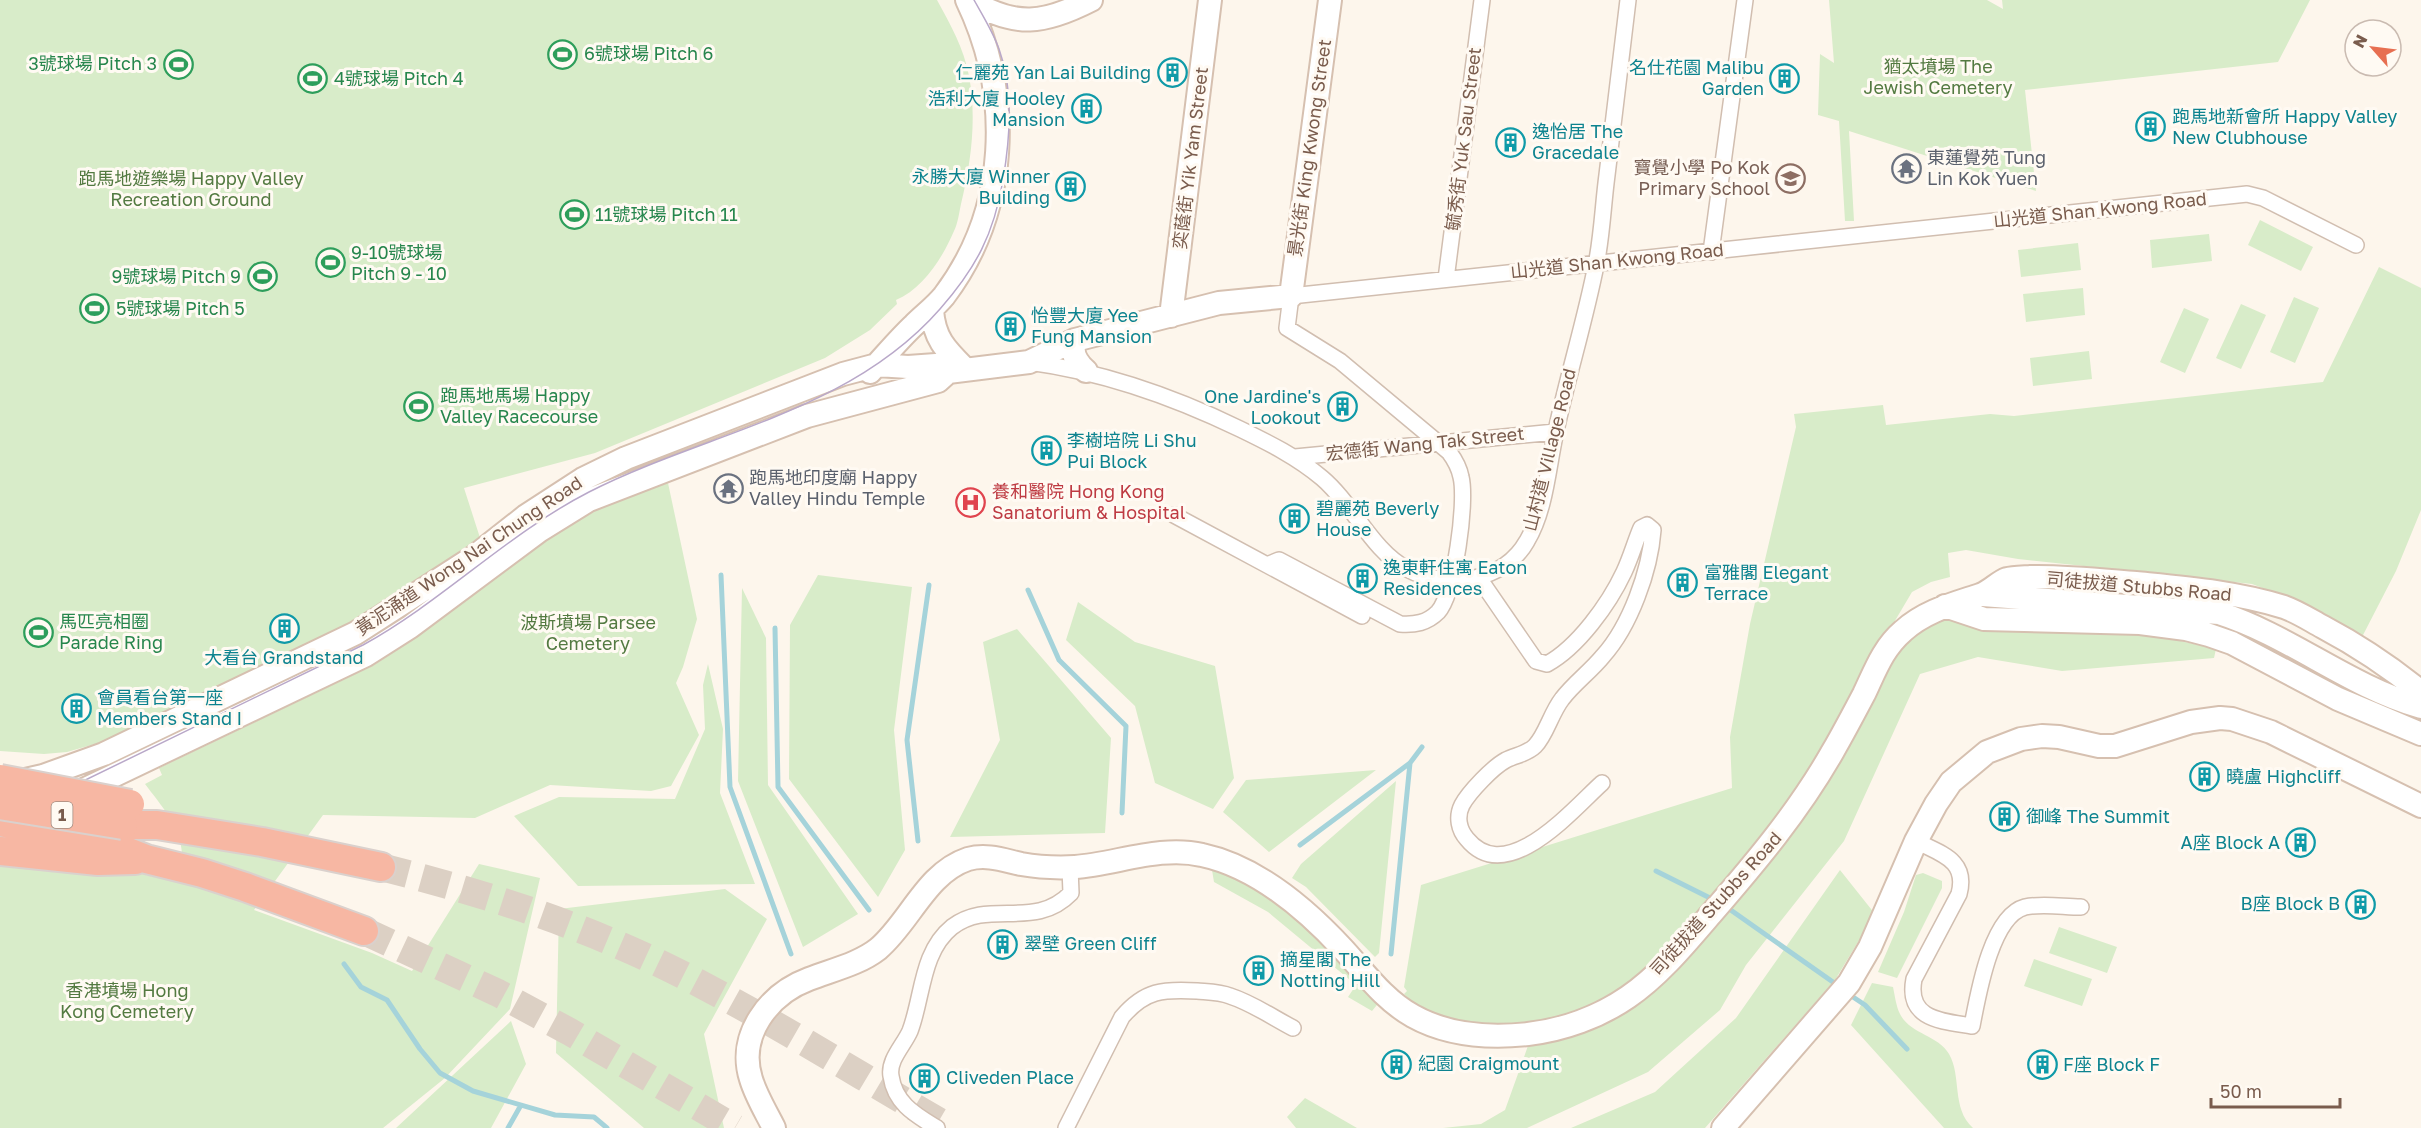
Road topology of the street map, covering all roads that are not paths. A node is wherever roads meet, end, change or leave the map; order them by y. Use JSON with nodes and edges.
{"nodes":[{"id":1,"x":968,"y":0,"type":"edge"},
{"id":2,"x":1091,"y":0,"type":"edge"},
{"id":3,"x":1210,"y":0,"type":"edge"},
{"id":4,"x":1330,"y":0,"type":"edge"},
{"id":5,"x":1482,"y":0,"type":"edge"},
{"id":6,"x":1628,"y":0,"type":"edge"},
{"id":7,"x":1745,"y":0,"type":"edge"},
{"id":8,"x":2356,"y":245,"type":"dead end"},
{"id":9,"x":1711,"y":252,"type":"junction"},
{"id":10,"x":1596,"y":264,"type":"junction"},
{"id":11,"x":1446,"y":279,"type":"junction"},
{"id":12,"x":1290,"y":296,"type":"junction"},
{"id":13,"x":932,"y":310,"type":"junction"},
{"id":14,"x":1170,"y":316,"type":"junction"},
{"id":15,"x":1075,"y":340,"type":"junction"},
{"id":16,"x":1029,"y":362,"type":"junction"},
{"id":17,"x":877,"y":365,"type":"junction"},
{"id":18,"x":956,"y":370,"type":"junction"},
{"id":19,"x":1086,"y":371,"type":"junction"},
{"id":20,"x":839,"y":406,"type":"junction"},
{"id":21,"x":1555,"y":432,"type":"junction"},
{"id":22,"x":1437,"y":442,"type":"junction"},
{"id":23,"x":1295,"y":457,"type":"junction"},
{"id":24,"x":1174,"y":515,"type":"dead end"},
{"id":25,"x":1267,"y":565,"type":"junction"},
{"id":26,"x":1479,"y":578,"type":"junction"},
{"id":27,"x":1452,"y":580,"type":"junction"},
{"id":28,"x":1965,"y":600,"type":"junction"},
{"id":29,"x":1362,"y":616,"type":"dead end"},
{"id":30,"x":2421,"y":692,"type":"edge"},
{"id":31,"x":2421,"y":707,"type":"edge"},
{"id":32,"x":2421,"y":734,"type":"edge"},
{"id":33,"x":0,"y":779,"type":"edge"},
{"id":34,"x":1602,"y":783,"type":"dead end"},
{"id":35,"x":0,"y":784,"type":"edge"},
{"id":36,"x":0,"y":805,"type":"edge"},
{"id":37,"x":2421,"y":806,"type":"edge"},
{"id":38,"x":0,"y":822,"type":"edge"},
{"id":39,"x":157,"y":825,"type":"junction"},
{"id":40,"x":1916,"y":841,"type":"junction"},
{"id":41,"x":0,"y":851,"type":"edge"},
{"id":42,"x":146,"y":859,"type":"junction"},
{"id":43,"x":381,"y":867,"type":"tunnel mouth"},
{"id":44,"x":1070,"y":868,"type":"junction"},
{"id":45,"x":2081,"y":907,"type":"dead end"},
{"id":46,"x":364,"y":931,"type":"tunnel mouth"},
{"id":47,"x":1293,"y":1028,"type":"dead end"},
{"id":48,"x":774,"y":1128,"type":"edge"},
{"id":49,"x":937,"y":1128,"type":"edge"},
{"id":50,"x":1066,"y":1128,"type":"edge"},
{"id":51,"x":1723,"y":1128,"type":"edge"}],
"edges":[{"from":1,"to":2,"type":"main road"},
{"from":1,"to":13,"type":"main road","name":"黃泥涌道 Wong Nai Chung Road"},
{"from":3,"to":14,"type":"main road","name":"奕蔭街 Yik Yam Street"},
{"from":4,"to":12,"type":"main road","name":"景光街 King Kwong Street"},
{"from":5,"to":11,"type":"street","name":"毓秀街 Yuk Sau Street"},
{"from":6,"to":10,"type":"street","name":"山村道 Village Road"},
{"from":7,"to":9,"type":"street"},
{"from":8,"to":9,"type":"street","name":"山光道 Shan Kwong Road"},
{"from":9,"to":10,"type":"street","name":"山光道 Shan Kwong Road"},
{"from":10,"to":11,"type":"street","name":"山光道 Shan Kwong Road"},
{"from":10,"to":21,"type":"street","name":"山村道 Village Road"},
{"from":11,"to":12,"type":"street","name":"山光道 Shan Kwong Road"},
{"from":12,"to":14,"type":"main road","name":"山光道 Shan Kwong Road"},
{"from":12,"to":22,"type":"street"},
{"from":13,"to":17,"type":"main road","name":"黃泥涌道 Wong Nai Chung Road"},
{"from":13,"to":18,"type":"main road"},
{"from":14,"to":15,"type":"main road","name":"山光道 Shan Kwong Road"},
{"from":15,"to":16,"type":"main road","name":"山光道 Shan Kwong Road"},
{"from":15,"to":19,"type":"main road"},
{"from":16,"to":18,"type":"main road","name":"山光道 Shan Kwong Road"},
{"from":16,"to":19,"type":"street","name":"山村道 Village Road"},
{"from":17,"to":18,"type":"main road","name":"山光道 Shan Kwong Road"},
{"from":17,"to":20,"type":"main road","name":"黃泥涌道 Wong Nai Chung Road"},
{"from":17,"to":35,"type":"main road","name":"黃泥涌道 Wong Nai Chung Road"},
{"from":18,"to":20,"type":"main road","name":"黃泥涌道 Wong Nai Chung Road"},
{"from":19,"to":23,"type":"street","name":"山村道 Village Road"},
{"from":20,"to":38,"type":"main road","name":"黃泥涌道 Wong Nai Chung Road"},
{"from":21,"to":22,"type":"street","name":"宏德街 Wang Tak Street"},
{"from":21,"to":26,"type":"street","name":"山村道 Village Road"},
{"from":22,"to":23,"type":"street","name":"宏德街 Wang Tak Street"},
{"from":22,"to":27,"type":"street"},
{"from":23,"to":27,"type":"street","name":"山村道 Village Road"},
{"from":24,"to":25,"type":"street"},
{"from":25,"to":27,"type":"street"},
{"from":25,"to":29,"type":"street"},
{"from":26,"to":27,"type":"street","name":"山村道 Village Road"},
{"from":26,"to":34,"type":"street"},
{"from":28,"to":30,"type":"main road","name":"司徒拔道 Stubbs Road"},
{"from":28,"to":31,"type":"main road"},
{"from":28,"to":32,"type":"main road","name":"司徒拔道 Stubbs Road"},
{"from":28,"to":44,"type":"main road","name":"司徒拔道 Stubbs Road"},
{"from":33,"to":39,"type":"highway","bridge":true},
{"from":36,"to":39,"type":"highway","number":"1","bridge":true},
{"from":37,"to":40,"type":"main road"},
{"from":38,"to":42,"type":"highway","number":"1"},
{"from":39,"to":43,"type":"highway","number":"1"},
{"from":40,"to":45,"type":"street"},
{"from":40,"to":51,"type":"main road"},
{"from":41,"to":42,"type":"highway"},
{"from":42,"to":46,"type":"highway","number":"1"},
{"from":44,"to":48,"type":"main road","name":"司徒拔道 Stubbs Road"},
{"from":44,"to":49,"type":"street"},
{"from":47,"to":50,"type":"street"}]}
